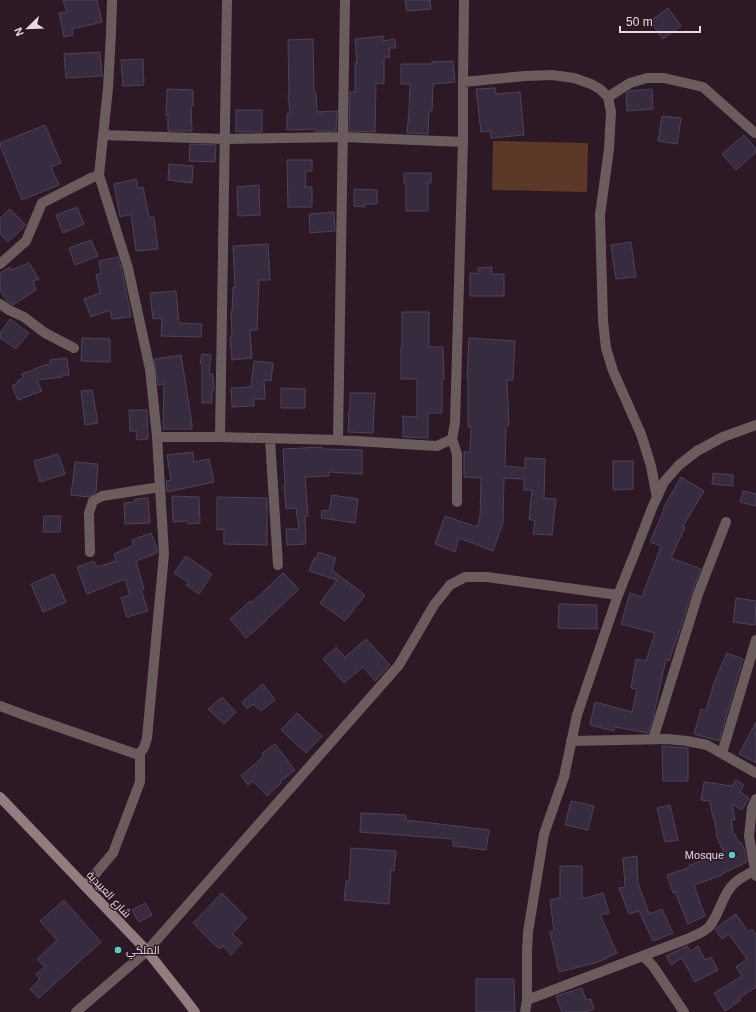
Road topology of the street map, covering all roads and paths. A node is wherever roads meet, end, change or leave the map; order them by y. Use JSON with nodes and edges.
{"nodes":[{"id":1,"x":112,"y":0,"type":"edge"},
{"id":2,"x":227,"y":0,"type":"edge"},
{"id":3,"x":345,"y":0,"type":"edge"},
{"id":4,"x":464,"y":0,"type":"edge"},
{"id":5,"x":463,"y":82,"type":"junction"},
{"id":6,"x":608,"y":97,"type":"junction"},
{"id":7,"x":755,"y":133,"type":"edge"},
{"id":8,"x":103,"y":135,"type":"junction"},
{"id":9,"x":343,"y":137,"type":"junction"},
{"id":10,"x":225,"y":139,"type":"junction"},
{"id":11,"x":463,"y":142,"type":"junction"},
{"id":12,"x":99,"y":175,"type":"junction"},
{"id":13,"x":0,"y":264,"type":"edge"},
{"id":14,"x":0,"y":304,"type":"edge"},
{"id":15,"x":74,"y":348,"type":"dead end"},
{"id":16,"x":756,"y":425,"type":"edge"},
{"id":17,"x":157,"y":437,"type":"junction"},
{"id":18,"x":220,"y":437,"type":"junction"},
{"id":19,"x":270,"y":439,"type":"junction"},
{"id":20,"x":452,"y":439,"type":"junction"},
{"id":21,"x":338,"y":440,"type":"junction"},
{"id":22,"x":160,"y":487,"type":"junction"},
{"id":23,"x":657,"y":498,"type":"junction"},
{"id":24,"x":457,"y":502,"type":"dead end"},
{"id":25,"x":726,"y":522,"type":"dead end"},
{"id":26,"x":90,"y":552,"type":"dead end"},
{"id":27,"x":278,"y":565,"type":"dead end"},
{"id":28,"x":618,"y":595,"type":"junction"},
{"id":29,"x":756,"y":640,"type":"edge"},
{"id":30,"x":0,"y":706,"type":"edge"},
{"id":31,"x":653,"y":739,"type":"junction"},
{"id":32,"x":571,"y":742,"type":"junction"},
{"id":33,"x":140,"y":753,"type":"junction"},
{"id":34,"x":722,"y":753,"type":"junction"},
{"id":35,"x":756,"y":773,"type":"edge"},
{"id":36,"x":0,"y":797,"type":"edge"},
{"id":37,"x":756,"y":800,"type":"edge"},
{"id":38,"x":756,"y":872,"type":"edge"},
{"id":39,"x":85,"y":886,"type":"junction"},
{"id":40,"x":147,"y":951,"type":"junction"},
{"id":41,"x":643,"y":956,"type":"junction"},
{"id":42,"x":527,"y":1000,"type":"junction"},
{"id":43,"x":76,"y":1012,"type":"edge"},
{"id":44,"x":195,"y":1012,"type":"edge"},
{"id":45,"x":526,"y":1012,"type":"edge"},
{"id":46,"x":684,"y":1012,"type":"edge"}],
"edges":[{"from":1,"to":8,"type":"street"},
{"from":2,"to":10,"type":"street"},
{"from":3,"to":9,"type":"street"},
{"from":4,"to":5,"type":"street"},
{"from":5,"to":6,"type":"street"},
{"from":5,"to":11,"type":"street"},
{"from":6,"to":7,"type":"street"},
{"from":6,"to":23,"type":"street"},
{"from":8,"to":10,"type":"street"},
{"from":8,"to":12,"type":"street"},
{"from":9,"to":10,"type":"street"},
{"from":9,"to":11,"type":"street"},
{"from":9,"to":21,"type":"street"},
{"from":10,"to":18,"type":"street"},
{"from":11,"to":20,"type":"street"},
{"from":12,"to":13,"type":"street"},
{"from":12,"to":17,"type":"street"},
{"from":14,"to":15,"type":"street"},
{"from":16,"to":23,"type":"street"},
{"from":17,"to":18,"type":"street"},
{"from":17,"to":22,"type":"street"},
{"from":18,"to":19,"type":"street"},
{"from":19,"to":21,"type":"street"},
{"from":19,"to":27,"type":"street"},
{"from":20,"to":21,"type":"street"},
{"from":20,"to":24,"type":"street"},
{"from":22,"to":26,"type":"street"},
{"from":22,"to":33,"type":"street"},
{"from":23,"to":28,"type":"street"},
{"from":25,"to":31,"type":"street"},
{"from":28,"to":32,"type":"street"},
{"from":28,"to":40,"type":"street"},
{"from":29,"to":34,"type":"street"},
{"from":30,"to":33,"type":"street"},
{"from":31,"to":32,"type":"street"},
{"from":31,"to":34,"type":"street"},
{"from":32,"to":42,"type":"street"},
{"from":33,"to":39,"type":"street"},
{"from":34,"to":35,"type":"street"},
{"from":36,"to":39,"type":"main road","name":"شارع العبيدية"},
{"from":37,"to":38,"type":"street"},
{"from":38,"to":41,"type":"street"},
{"from":39,"to":40,"type":"main road","name":"شارع العبيدية"},
{"from":40,"to":43,"type":"street"},
{"from":40,"to":44,"type":"main road","name":"شارع العبيدية"},
{"from":41,"to":42,"type":"street"},
{"from":41,"to":46,"type":"street"},
{"from":42,"to":45,"type":"street"}]}
